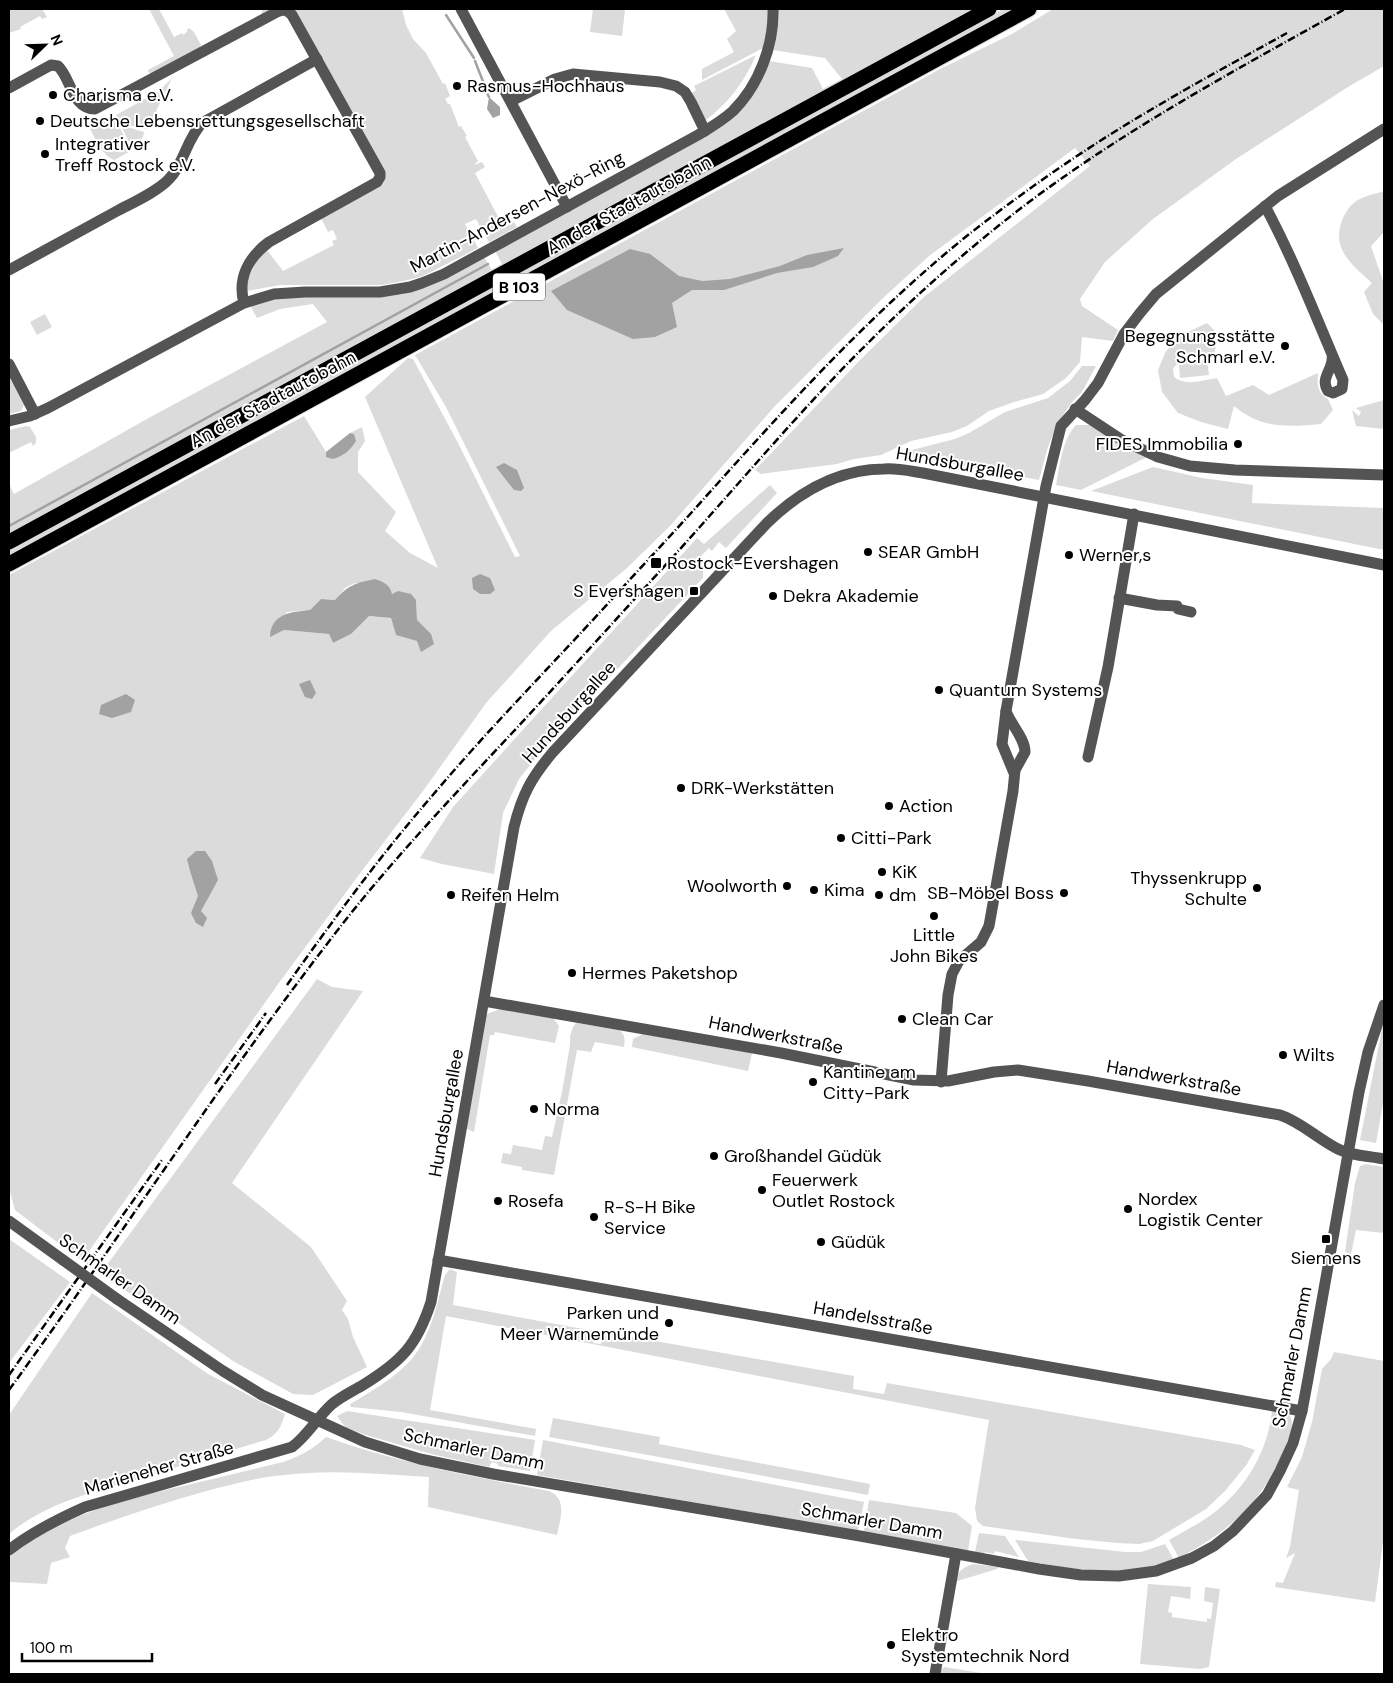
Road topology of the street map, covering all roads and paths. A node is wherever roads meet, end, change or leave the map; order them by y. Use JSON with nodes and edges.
{"nodes":[{"id":1,"x":461,"y":9,"type":"edge"},
{"id":2,"x":773,"y":9,"type":"edge"},
{"id":3,"x":989,"y":9,"type":"edge"},
{"id":4,"x":1029,"y":9,"type":"edge"},
{"id":5,"x":286,"y":10,"type":"edge"},
{"id":6,"x":316,"y":59,"type":"junction"},
{"id":7,"x":9,"y":88,"type":"edge"},
{"id":8,"x":511,"y":101,"type":"junction"},
{"id":9,"x":1384,"y":129,"type":"edge"},
{"id":10,"x":705,"y":131,"type":"junction"},
{"id":11,"x":1265,"y":206,"type":"junction"},
{"id":12,"x":568,"y":207,"type":"junction"},
{"id":13,"x":9,"y":270,"type":"edge"},
{"id":14,"x":244,"y":303,"type":"junction"},
{"id":15,"x":1332,"y":354,"type":"dead end"},
{"id":16,"x":9,"y":364,"type":"edge"},
{"id":17,"x":1076,"y":409,"type":"junction"},
{"id":18,"x":35,"y":414,"type":"junction"},
{"id":19,"x":9,"y":421,"type":"edge"},
{"id":20,"x":1384,"y":474,"type":"edge"},
{"id":21,"x":1044,"y":498,"type":"junction"},
{"id":22,"x":1134,"y":514,"type":"junction"},
{"id":23,"x":9,"y":542,"type":"edge"},
{"id":24,"x":9,"y":564,"type":"edge"},
{"id":25,"x":1384,"y":565,"type":"edge"},
{"id":26,"x":1119,"y":598,"type":"junction"},
{"id":27,"x":1191,"y":612,"type":"dead end"},
{"id":28,"x":1006,"y":711,"type":"junction"},
{"id":29,"x":1088,"y":757,"type":"dead end"},
{"id":30,"x":1014,"y":773,"type":"junction"},
{"id":31,"x":484,"y":1002,"type":"junction"},
{"id":32,"x":1384,"y":1006,"type":"edge"},
{"id":33,"x":941,"y":1082,"type":"junction"},
{"id":34,"x":1348,"y":1153,"type":"junction"},
{"id":35,"x":1384,"y":1159,"type":"edge"},
{"id":36,"x":11,"y":1223,"type":"edge"},
{"id":37,"x":438,"y":1260,"type":"junction"},
{"id":38,"x":1302,"y":1411,"type":"junction"},
{"id":39,"x":316,"y":1420,"type":"junction"},
{"id":40,"x":9,"y":1550,"type":"edge"},
{"id":41,"x":956,"y":1554,"type":"junction"},
{"id":42,"x":935,"y":1674,"type":"edge"}],
"edges":[{"from":1,"to":8,"type":"street"},
{"from":2,"to":10,"type":"street","name":"Martin-Andersen-Nexö-Ring"},
{"from":3,"to":23,"type":"highway","name":"An der Stadtautobahn","number":"B 103"},
{"from":4,"to":24,"type":"highway","name":"An der Stadtautobahn","number":"B 103"},
{"from":5,"to":6,"type":"street"},
{"from":5,"to":7,"type":"street"},
{"from":6,"to":13,"type":"street"},
{"from":6,"to":14,"type":"street"},
{"from":8,"to":10,"type":"street"},
{"from":8,"to":12,"type":"street"},
{"from":9,"to":11,"type":"street"},
{"from":10,"to":12,"type":"street","name":"Martin-Andersen-Nexö-Ring"},
{"from":11,"to":15,"type":"street"},
{"from":11,"to":17,"type":"street"},
{"from":12,"to":14,"type":"street","name":"Martin-Andersen-Nexö-Ring"},
{"from":14,"to":18,"type":"street","name":"Martin-Andersen-Nexö-Ring"},
{"from":16,"to":18,"type":"street"},
{"from":17,"to":20,"type":"street"},
{"from":17,"to":21,"type":"street"},
{"from":18,"to":19,"type":"street","name":"Martin-Andersen-Nexö-Ring"},
{"from":21,"to":22,"type":"street","name":"Hundsburgallee"},
{"from":21,"to":28,"type":"street","name":"Hundsburgallee"},
{"from":21,"to":31,"type":"street","name":"Hundsburgallee"},
{"from":22,"to":25,"type":"street","name":"Hundsburgallee"},
{"from":22,"to":26,"type":"street"},
{"from":26,"to":27,"type":"street"},
{"from":26,"to":29,"type":"street"},
{"from":28,"to":30,"type":"street","name":"Hundsburgallee"},
{"from":28,"to":30,"type":"street","name":"Hundsburgallee"},
{"from":30,"to":33,"type":"street","name":"Hundsburgallee"},
{"from":31,"to":33,"type":"street","name":"Handwerkstraße"},
{"from":31,"to":37,"type":"street","name":"Hundsburgallee"},
{"from":32,"to":34,"type":"street","name":"Schmarler Damm"},
{"from":33,"to":34,"type":"street","name":"Handwerkstraße"},
{"from":34,"to":35,"type":"street","name":"Handwerkstraße"},
{"from":34,"to":38,"type":"street","name":"Schmarler Damm"},
{"from":36,"to":39,"type":"street","name":"Schmarler Damm","bridge":true},
{"from":37,"to":38,"type":"street","name":"Handelsstraße"},
{"from":37,"to":39,"type":"street","name":"Hundsburgallee"},
{"from":38,"to":41,"type":"street","name":"Schmarler Damm"},
{"from":39,"to":40,"type":"street","name":"Marieneher Straße"},
{"from":39,"to":41,"type":"street","name":"Schmarler Damm"},
{"from":41,"to":42,"type":"street"}]}
